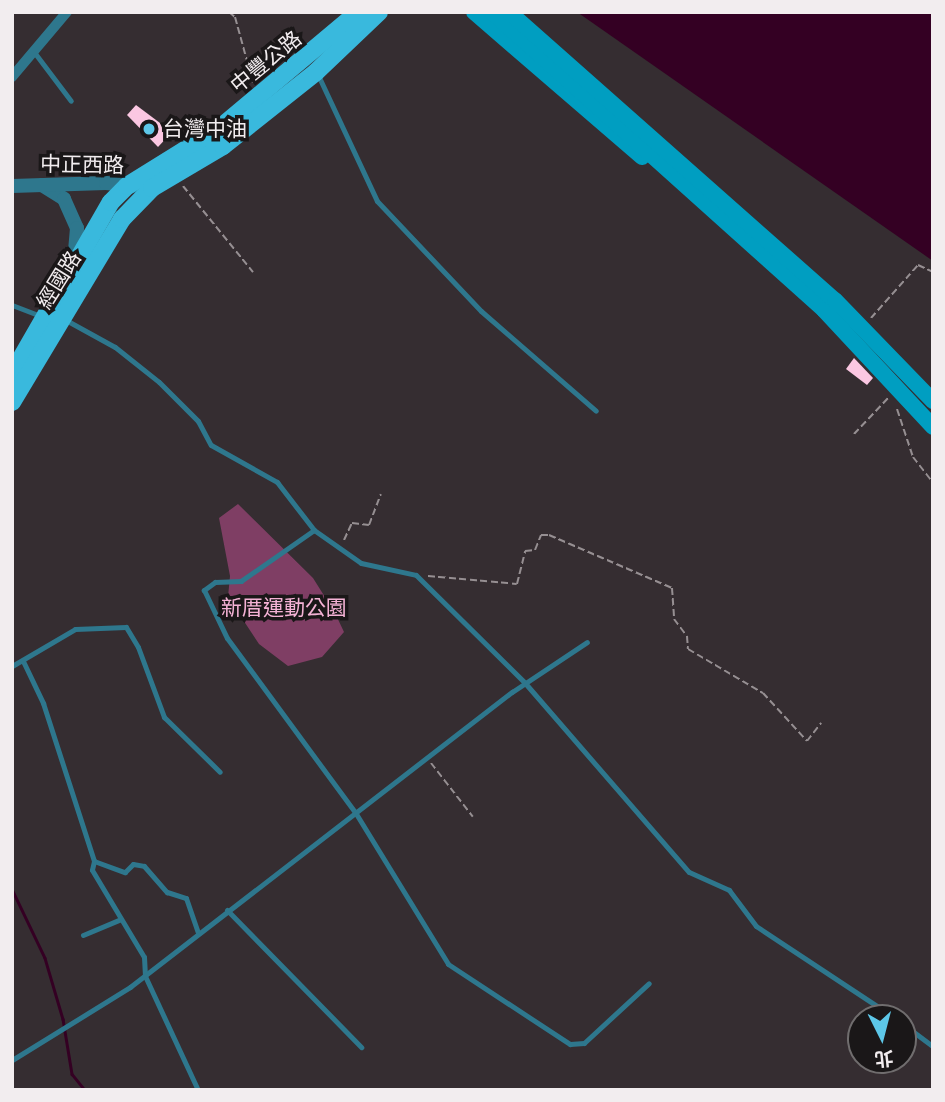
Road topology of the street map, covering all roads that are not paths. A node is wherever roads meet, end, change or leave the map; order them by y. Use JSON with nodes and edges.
{"nodes":[{"id":1,"x":67,"y":12,"type":"edge"},
{"id":2,"x":358,"y":12,"type":"edge"},
{"id":3,"x":379,"y":12,"type":"edge"},
{"id":4,"x":474,"y":12,"type":"edge"},
{"id":5,"x":492,"y":12,"type":"edge"},
{"id":6,"x":509,"y":12,"type":"edge"},
{"id":7,"x":34,"y":52,"type":"junction"},
{"id":8,"x":316,"y":72,"type":"junction"},
{"id":9,"x":12,"y":77,"type":"edge"},
{"id":10,"x":71,"y":100,"type":"dead end"},
{"id":11,"x":228,"y":131,"type":"junction"},
{"id":12,"x":682,"y":171,"type":"junction"},
{"id":13,"x":41,"y":184,"type":"junction"},
{"id":14,"x":12,"y":186,"type":"edge"},
{"id":15,"x":127,"y":186,"type":"junction"},
{"id":16,"x":152,"y":188,"type":"junction"},
{"id":17,"x":74,"y":269,"type":"junction"},
{"id":18,"x":12,"y":305,"type":"edge"},
{"id":19,"x":55,"y":318,"type":"junction"},
{"id":20,"x":12,"y":374,"type":"edge"},
{"id":21,"x":933,"y":401,"type":"edge"},
{"id":22,"x":12,"y":402,"type":"edge"},
{"id":23,"x":596,"y":411,"type":"dead end"},
{"id":24,"x":933,"y":428,"type":"edge"},
{"id":25,"x":314,"y":530,"type":"junction"},
{"id":26,"x":587,"y":642,"type":"dead end"},
{"id":27,"x":23,"y":662,"type":"junction"},
{"id":28,"x":12,"y":666,"type":"edge"},
{"id":29,"x":525,"y":683,"type":"junction"},
{"id":30,"x":220,"y":772,"type":"dead end"},
{"id":31,"x":355,"y":811,"type":"junction"},
{"id":32,"x":94,"y":861,"type":"junction"},
{"id":33,"x":227,"y":910,"type":"junction"},
{"id":34,"x":121,"y":919,"type":"junction"},
{"id":35,"x":198,"y":932,"type":"junction"},
{"id":36,"x":83,"y":935,"type":"dead end"},
{"id":37,"x":145,"y":976,"type":"junction"},
{"id":38,"x":649,"y":983,"type":"dead end"},
{"id":39,"x":874,"y":1004,"type":"edge"},
{"id":40,"x":917,"y":1035,"type":"edge"},
{"id":41,"x":361,"y":1047,"type":"dead end"},
{"id":42,"x":933,"y":1047,"type":"edge"},
{"id":43,"x":12,"y":1060,"type":"edge"},
{"id":44,"x":198,"y":1090,"type":"edge"}],
"edges":[{"from":1,"to":7,"type":"street"},
{"from":2,"to":11,"type":"main road","name":"中豐公路"},
{"from":3,"to":8,"type":"main road","name":"中豐公路"},
{"from":4,"to":12,"type":"main road"},
{"from":5,"to":12,"type":"main road"},
{"from":6,"to":12,"type":"main road"},
{"from":7,"to":9,"type":"street"},
{"from":7,"to":10,"type":"lane"},
{"from":8,"to":11,"type":"main road","name":"中豐公路"},
{"from":8,"to":23,"type":"lane"},
{"from":11,"to":15,"type":"main road","name":"中豐公路"},
{"from":11,"to":16,"type":"main road","name":"中豐公路"},
{"from":12,"to":21,"type":"main road"},
{"from":12,"to":24,"type":"main road"},
{"from":13,"to":14,"type":"street","name":"中正西路"},
{"from":13,"to":15,"type":"street","name":"中正西路"},
{"from":13,"to":17,"type":"street"},
{"from":15,"to":16,"type":"street","name":"中正西路"},
{"from":15,"to":17,"type":"main road","name":"經國路"},
{"from":16,"to":19,"type":"main road","name":"經國路"},
{"from":17,"to":19,"type":"main road","name":"經國路"},
{"from":18,"to":19,"type":"lane"},
{"from":19,"to":20,"type":"main road","name":"經國路"},
{"from":19,"to":22,"type":"main road","name":"經國路"},
{"from":19,"to":25,"type":"lane"},
{"from":25,"to":29,"type":"lane"},
{"from":25,"to":31,"type":"lane"},
{"from":26,"to":29,"type":"lane"},
{"from":27,"to":28,"type":"lane"},
{"from":27,"to":30,"type":"lane"},
{"from":27,"to":32,"type":"lane"},
{"from":29,"to":31,"type":"lane"},
{"from":29,"to":39,"type":"lane"},
{"from":31,"to":33,"type":"lane"},
{"from":31,"to":38,"type":"lane"},
{"from":32,"to":34,"type":"lane"},
{"from":32,"to":35,"type":"lane"},
{"from":33,"to":35,"type":"lane"},
{"from":33,"to":41,"type":"lane"},
{"from":34,"to":36,"type":"lane"},
{"from":34,"to":37,"type":"lane"},
{"from":35,"to":37,"type":"lane"},
{"from":37,"to":43,"type":"lane"},
{"from":37,"to":44,"type":"lane"},
{"from":40,"to":42,"type":"lane"}]}
